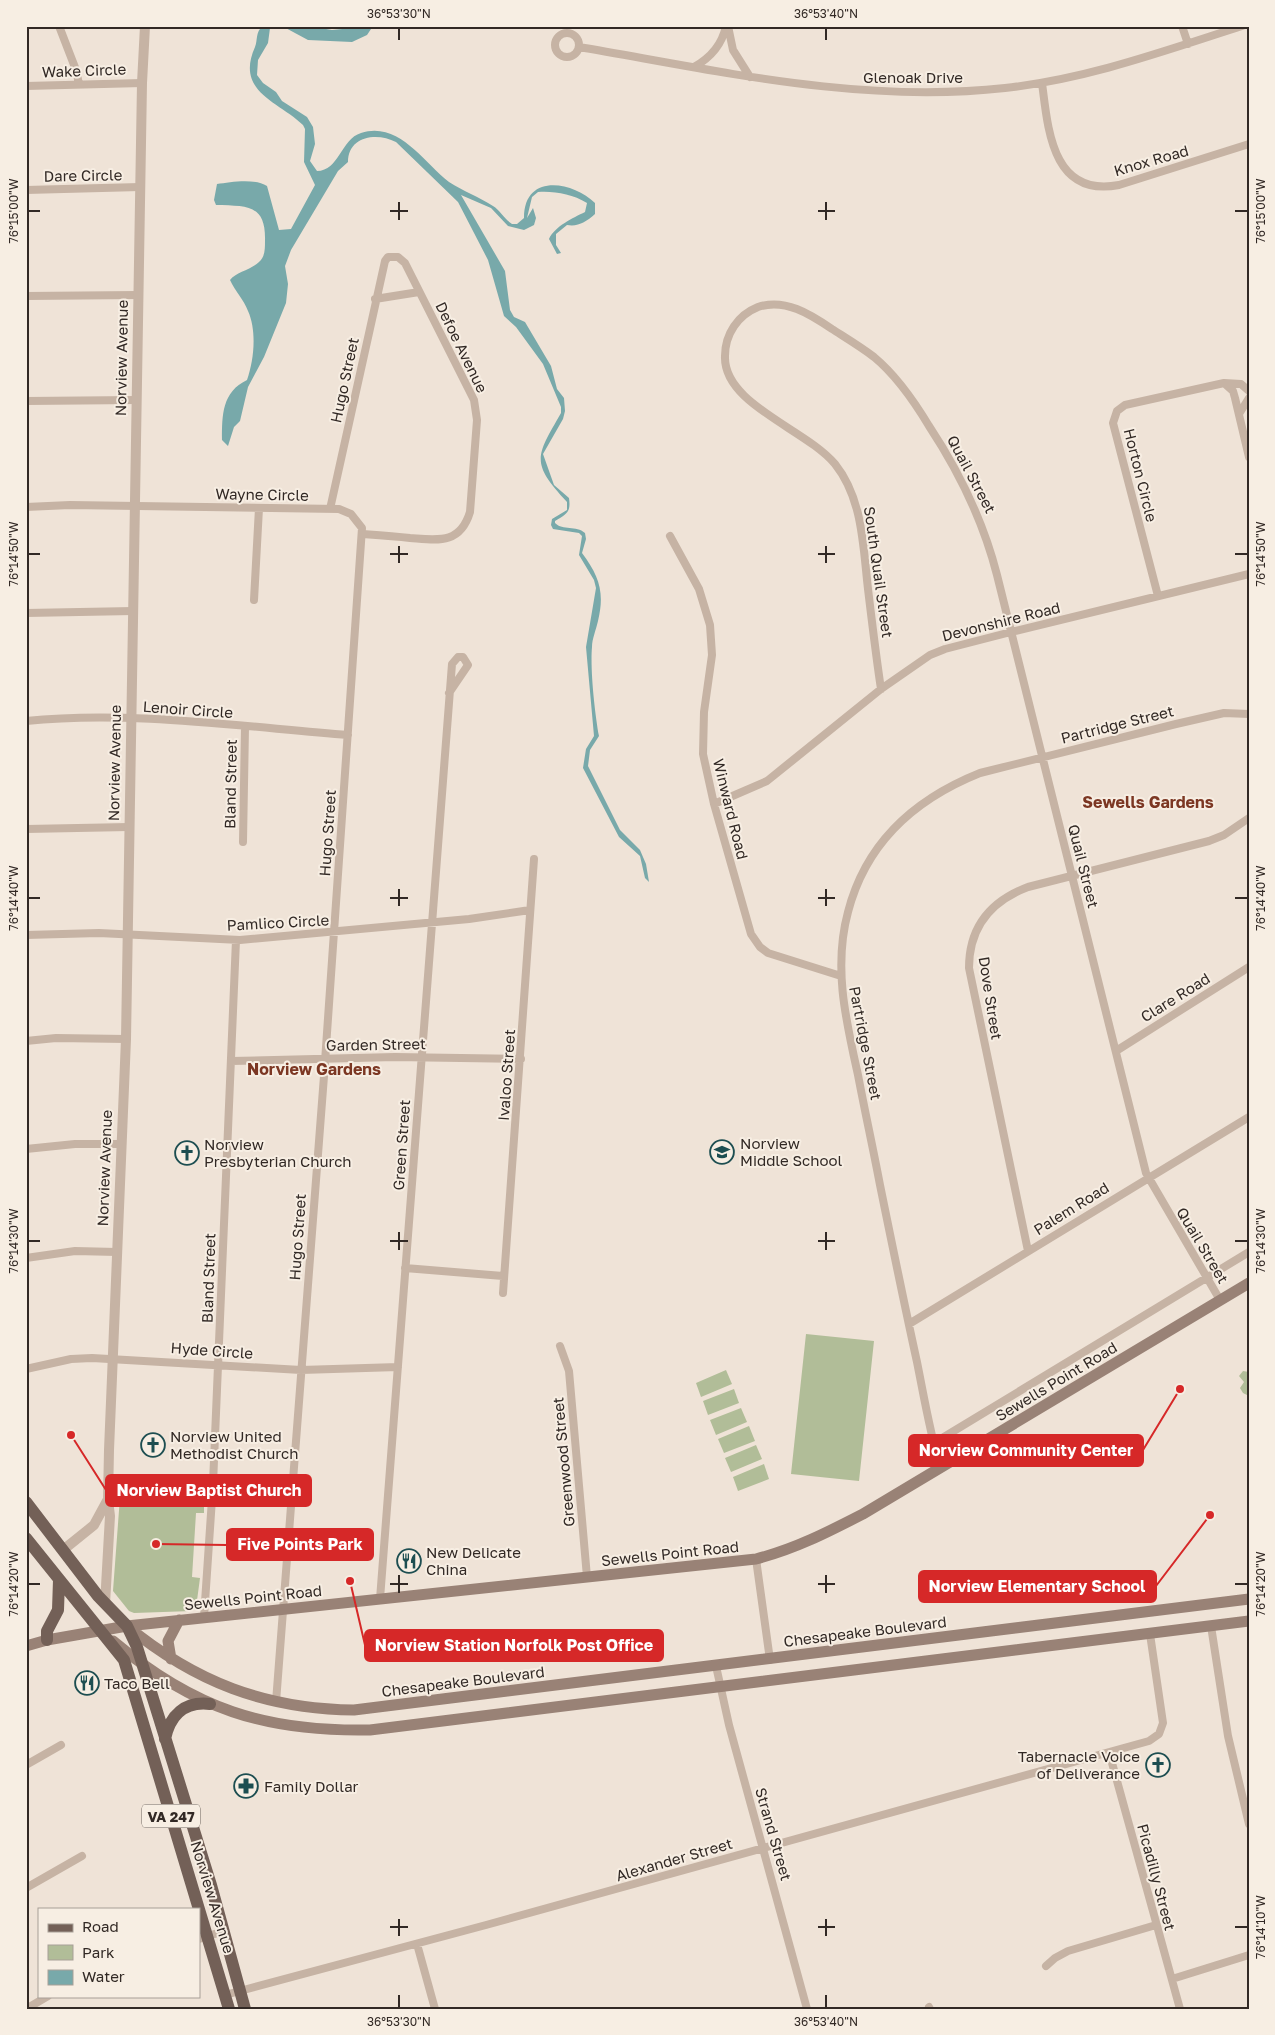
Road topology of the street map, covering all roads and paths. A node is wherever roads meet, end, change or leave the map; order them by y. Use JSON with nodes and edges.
{"nodes":[{"id":1,"x":59,"y":26,"type":"edge"},
{"id":2,"x":145,"y":26,"type":"edge"},
{"id":3,"x":727,"y":26,"type":"edge"},
{"id":4,"x":1182,"y":26,"type":"edge"},
{"id":5,"x":1242,"y":26,"type":"edge"},
{"id":6,"x":1188,"y":44,"type":"junction"},
{"id":7,"x":579,"y":47,"type":"dead end"},
{"id":8,"x":694,"y":67,"type":"junction"},
{"id":9,"x":750,"y":77,"type":"junction"},
{"id":10,"x":142,"y":82,"type":"junction"},
{"id":11,"x":1042,"y":83,"type":"junction"},
{"id":12,"x":79,"y":84,"type":"junction"},
{"id":13,"x":26,"y":86,"type":"edge"},
{"id":14,"x":1249,"y":144,"type":"edge"},
{"id":15,"x":140,"y":187,"type":"junction"},
{"id":16,"x":26,"y":190,"type":"edge"},
{"id":17,"x":419,"y":292,"type":"junction"},
{"id":18,"x":138,"y":295,"type":"junction"},
{"id":19,"x":26,"y":296,"type":"edge"},
{"id":20,"x":375,"y":299,"type":"junction"},
{"id":21,"x":854,"y":344,"type":"joint"},
{"id":22,"x":1224,"y":383,"type":"junction"},
{"id":23,"x":1249,"y":391,"type":"edge"},
{"id":24,"x":1249,"y":398,"type":"edge"},
{"id":25,"x":136,"y":400,"type":"junction"},
{"id":26,"x":26,"y":402,"type":"edge"},
{"id":27,"x":1239,"y":414,"type":"junction"},
{"id":28,"x":1249,"y":457,"type":"edge"},
{"id":29,"x":135,"y":506,"type":"junction"},
{"id":30,"x":26,"y":507,"type":"edge"},
{"id":31,"x":259,"y":508,"type":"junction"},
{"id":32,"x":330,"y":509,"type":"junction"},
{"id":33,"x":363,"y":534,"type":"junction"},
{"id":34,"x":670,"y":536,"type":"dead end"},
{"id":35,"x":1249,"y":574,"type":"edge"},
{"id":36,"x":1158,"y":596,"type":"junction"},
{"id":37,"x":254,"y":600,"type":"dead end"},
{"id":38,"x":133,"y":611,"type":"junction"},
{"id":39,"x":26,"y":613,"type":"edge"},
{"id":40,"x":1011,"y":632,"type":"junction"},
{"id":41,"x":881,"y":690,"type":"junction"},
{"id":42,"x":449,"y":693,"type":"dead end"},
{"id":43,"x":1249,"y":714,"type":"edge"},
{"id":44,"x":131,"y":718,"type":"junction"},
{"id":45,"x":26,"y":721,"type":"edge"},
{"id":46,"x":245,"y":727,"type":"junction"},
{"id":47,"x":348,"y":735,"type":"junction"},
{"id":48,"x":1042,"y":757,"type":"junction"},
{"id":49,"x":714,"y":804,"type":"junction"},
{"id":50,"x":1249,"y":818,"type":"edge"},
{"id":51,"x":129,"y":827,"type":"junction"},
{"id":52,"x":26,"y":829,"type":"edge"},
{"id":53,"x":243,"y":842,"type":"dead end"},
{"id":54,"x":534,"y":859,"type":"dead end"},
{"id":55,"x":1072,"y":876,"type":"junction"},
{"id":56,"x":530,"y":910,"type":"junction"},
{"id":57,"x":431,"y":922,"type":"junction"},
{"id":58,"x":333,"y":933,"type":"junction"},
{"id":59,"x":128,"y":934,"type":"junction"},
{"id":60,"x":26,"y":935,"type":"edge"},
{"id":61,"x":236,"y":940,"type":"junction"},
{"id":62,"x":1249,"y":967,"type":"edge"},
{"id":63,"x":841,"y":976,"type":"junction"},
{"id":64,"x":126,"y":1038,"type":"junction"},
{"id":65,"x":26,"y":1041,"type":"edge"},
{"id":66,"x":1116,"y":1051,"type":"junction"},
{"id":67,"x":421,"y":1057,"type":"junction"},
{"id":68,"x":325,"y":1058,"type":"junction"},
{"id":69,"x":521,"y":1058,"type":"junction"},
{"id":70,"x":231,"y":1061,"type":"junction"},
{"id":71,"x":1249,"y":1117,"type":"edge"},
{"id":72,"x":121,"y":1144,"type":"junction"},
{"id":73,"x":26,"y":1149,"type":"edge"},
{"id":74,"x":1148,"y":1177,"type":"junction"},
{"id":75,"x":1028,"y":1250,"type":"junction"},
{"id":76,"x":117,"y":1252,"type":"junction"},
{"id":77,"x":1249,"y":1252,"type":"edge"},
{"id":78,"x":26,"y":1258,"type":"edge"},
{"id":79,"x":405,"y":1268,"type":"junction"},
{"id":80,"x":503,"y":1276,"type":"junction"},
{"id":81,"x":1206,"y":1277,"type":"junction"},
{"id":82,"x":1249,"y":1283,"type":"edge"},
{"id":83,"x":503,"y":1292,"type":"dead end"},
{"id":84,"x":1220,"y":1300,"type":"junction"},
{"id":85,"x":909,"y":1324,"type":"junction"},
{"id":86,"x":560,"y":1346,"type":"dead end"},
{"id":87,"x":112,"y":1358,"type":"junction"},
{"id":88,"x":218,"y":1365,"type":"junction"},
{"id":89,"x":398,"y":1367,"type":"junction"},
{"id":90,"x":26,"y":1370,"type":"edge"},
{"id":91,"x":301,"y":1370,"type":"junction"},
{"id":92,"x":934,"y":1443,"type":"junction"},
{"id":93,"x":940,"y":1467,"type":"junction"},
{"id":94,"x":108,"y":1500,"type":"junction"},
{"id":95,"x":26,"y":1502,"type":"edge"},
{"id":96,"x":26,"y":1538,"type":"edge"},
{"id":97,"x":63,"y":1550,"type":"junction"},
{"id":98,"x":756,"y":1559,"type":"junction"},
{"id":99,"x":587,"y":1577,"type":"junction"},
{"id":100,"x":59,"y":1580,"type":"junction"},
{"id":101,"x":380,"y":1599,"type":"junction"},
{"id":102,"x":1249,"y":1599,"type":"edge"},
{"id":103,"x":105,"y":1604,"type":"junction"},
{"id":104,"x":284,"y":1609,"type":"junction"},
{"id":105,"x":204,"y":1617,"type":"junction"},
{"id":106,"x":179,"y":1620,"type":"junction"},
{"id":107,"x":1249,"y":1621,"type":"edge"},
{"id":108,"x":127,"y":1626,"type":"junction"},
{"id":109,"x":1211,"y":1626,"type":"junction"},
{"id":110,"x":100,"y":1630,"type":"junction"},
{"id":111,"x":1150,"y":1634,"type":"junction"},
{"id":112,"x":46,"y":1640,"type":"junction"},
{"id":113,"x":26,"y":1646,"type":"edge"},
{"id":114,"x":171,"y":1659,"type":"junction"},
{"id":115,"x":770,"y":1660,"type":"junction"},
{"id":116,"x":144,"y":1666,"type":"junction"},
{"id":117,"x":716,"y":1666,"type":"junction"},
{"id":118,"x":721,"y":1688,"type":"junction"},
{"id":119,"x":276,"y":1702,"type":"junction"},
{"id":120,"x":210,"y":1704,"type":"junction"},
{"id":121,"x":367,"y":1709,"type":"junction"},
{"id":122,"x":370,"y":1730,"type":"junction"},
{"id":123,"x":165,"y":1739,"type":"junction"},
{"id":124,"x":61,"y":1745,"type":"dead end"},
{"id":125,"x":1109,"y":1752,"type":"junction"},
{"id":126,"x":26,"y":1765,"type":"edge"},
{"id":127,"x":1248,"y":1819,"type":"edge"},
{"id":128,"x":762,"y":1848,"type":"junction"},
{"id":129,"x":82,"y":1856,"type":"dead end"},
{"id":130,"x":26,"y":1888,"type":"edge"},
{"id":131,"x":196,"y":1908,"type":"edge"},
{"id":132,"x":200,"y":1923,"type":"edge"},
{"id":133,"x":1156,"y":1925,"type":"junction"},
{"id":134,"x":224,"y":1931,"type":"junction"},
{"id":135,"x":204,"y":1938,"type":"edge"},
{"id":136,"x":417,"y":1944,"type":"junction"},
{"id":137,"x":1249,"y":1955,"type":"edge"},
{"id":138,"x":1046,"y":1966,"type":"dead end"},
{"id":139,"x":1172,"y":1979,"type":"junction"},
{"id":140,"x":241,"y":1991,"type":"junction"},
{"id":141,"x":225,"y":1995,"type":"junction"},
{"id":142,"x":45,"y":1998,"type":"edge"},
{"id":143,"x":26,"y":2009,"type":"edge"},
{"id":144,"x":229,"y":2009,"type":"edge"},
{"id":145,"x":245,"y":2009,"type":"edge"},
{"id":146,"x":435,"y":2009,"type":"edge"},
{"id":147,"x":807,"y":2009,"type":"edge"},
{"id":148,"x":1180,"y":2009,"type":"edge"}],
"edges":[{"from":1,"to":12,"type":"street"},
{"from":2,"to":10,"type":"street","name":"Norview Avenue"},
{"from":3,"to":8,"type":"street"},
{"from":3,"to":9,"type":"street"},
{"from":4,"to":6,"type":"street"},
{"from":5,"to":6,"type":"street","name":"Glenoak Drive"},
{"from":6,"to":11,"type":"street","name":"Glenoak Drive"},
{"from":7,"to":8,"type":"street","name":"Glenoak Drive"},
{"from":8,"to":9,"type":"street","name":"Glenoak Drive"},
{"from":9,"to":11,"type":"street","name":"Glenoak Drive"},
{"from":10,"to":12,"type":"street","name":"Wake Circle"},
{"from":10,"to":15,"type":"street","name":"Norview Avenue"},
{"from":11,"to":14,"type":"street","name":"Knox Road"},
{"from":12,"to":13,"type":"street","name":"Wake Circle"},
{"from":15,"to":16,"type":"street","name":"Dare Circle"},
{"from":15,"to":18,"type":"street","name":"Norview Avenue"},
{"from":17,"to":20,"type":"street"},
{"from":17,"to":20,"type":"street","name":"Defoe Avenue"},
{"from":17,"to":33,"type":"street","name":"Defoe Avenue"},
{"from":18,"to":19,"type":"street"},
{"from":18,"to":25,"type":"street","name":"Norview Avenue"},
{"from":20,"to":32,"type":"street","name":"Hugo Street"},
{"from":21,"to":40,"type":"street","name":"Quail Street"},
{"from":21,"to":41,"type":"street","name":"South Quail Street"},
{"from":22,"to":23,"type":"street","name":"Horton Circle"},
{"from":22,"to":27,"type":"street"},
{"from":22,"to":36,"type":"street","name":"Horton Circle"},
{"from":24,"to":27,"type":"street"},
{"from":25,"to":26,"type":"street"},
{"from":25,"to":29,"type":"street","name":"Norview Avenue"},
{"from":27,"to":28,"type":"street"},
{"from":29,"to":30,"type":"street","name":"Wayne Circle"},
{"from":29,"to":31,"type":"street","name":"Wayne Circle"},
{"from":29,"to":38,"type":"street","name":"Norview Avenue"},
{"from":31,"to":32,"type":"street","name":"Wayne Circle"},
{"from":31,"to":37,"type":"street"},
{"from":32,"to":33,"type":"street","name":"Wayne Circle"},
{"from":33,"to":47,"type":"street","name":"Hugo Street"},
{"from":34,"to":49,"type":"street","name":"Winward Road"},
{"from":35,"to":36,"type":"street","name":"Devonshire Road"},
{"from":36,"to":40,"type":"street","name":"Devonshire Road"},
{"from":38,"to":39,"type":"street"},
{"from":38,"to":44,"type":"street","name":"Norview Avenue"},
{"from":40,"to":41,"type":"street","name":"Devonshire Road"},
{"from":40,"to":48,"type":"street","name":"Quail Street"},
{"from":41,"to":49,"type":"street","name":"Devonshire Road"},
{"from":42,"to":57,"type":"street","name":"Green Street"},
{"from":43,"to":48,"type":"street","name":"Partridge Street"},
{"from":44,"to":45,"type":"street","name":"Lenoir Circle"},
{"from":44,"to":46,"type":"street","name":"Lenoir Circle"},
{"from":44,"to":51,"type":"street","name":"Norview Avenue"},
{"from":46,"to":47,"type":"street","name":"Lenoir Circle"},
{"from":46,"to":53,"type":"street","name":"Bland Street"},
{"from":47,"to":58,"type":"street","name":"Hugo Street"},
{"from":48,"to":55,"type":"street","name":"Quail Street"},
{"from":48,"to":63,"type":"street","name":"Partridge Street"},
{"from":49,"to":63,"type":"street","name":"Winward Road"},
{"from":50,"to":55,"type":"street","name":"Dove Street"},
{"from":51,"to":52,"type":"street"},
{"from":51,"to":59,"type":"street","name":"Norview Avenue"},
{"from":54,"to":56,"type":"street","name":"Ivaloo Street"},
{"from":55,"to":66,"type":"street","name":"Quail Street"},
{"from":55,"to":75,"type":"street","name":"Dove Street"},
{"from":56,"to":57,"type":"street","name":"Pamlico Circle"},
{"from":56,"to":69,"type":"street","name":"Ivaloo Street"},
{"from":57,"to":58,"type":"street","name":"Pamlico Circle"},
{"from":57,"to":67,"type":"street","name":"Green Street"},
{"from":58,"to":61,"type":"street","name":"Pamlico Circle"},
{"from":58,"to":68,"type":"street","name":"Hugo Street"},
{"from":59,"to":60,"type":"street","name":"Pamlico Circle"},
{"from":59,"to":61,"type":"street","name":"Pamlico Circle"},
{"from":59,"to":64,"type":"street","name":"Norview Avenue"},
{"from":61,"to":70,"type":"street","name":"Bland Street"},
{"from":62,"to":66,"type":"street","name":"Clare Road"},
{"from":63,"to":85,"type":"street","name":"Partridge Street"},
{"from":64,"to":65,"type":"street"},
{"from":64,"to":72,"type":"street","name":"Norview Avenue"},
{"from":66,"to":74,"type":"street","name":"Quail Street"},
{"from":67,"to":68,"type":"street","name":"Garden Street"},
{"from":67,"to":69,"type":"street","name":"Garden Street"},
{"from":67,"to":79,"type":"street","name":"Green Street"},
{"from":68,"to":70,"type":"street","name":"Garden Street"},
{"from":68,"to":91,"type":"street","name":"Hugo Street"},
{"from":69,"to":80,"type":"street","name":"Ivaloo Street"},
{"from":70,"to":88,"type":"street","name":"Bland Street"},
{"from":71,"to":74,"type":"street","name":"Palem Road"},
{"from":72,"to":73,"type":"street"},
{"from":72,"to":76,"type":"street","name":"Norview Avenue"},
{"from":74,"to":75,"type":"street","name":"Palem Road"},
{"from":74,"to":81,"type":"street","name":"Quail Street"},
{"from":75,"to":85,"type":"street","name":"Palem Road"},
{"from":76,"to":78,"type":"street"},
{"from":76,"to":87,"type":"street","name":"Norview Avenue"},
{"from":77,"to":81,"type":"street","name":"Sewells Point Road"},
{"from":79,"to":80,"type":"street"},
{"from":79,"to":89,"type":"street","name":"Green Street"},
{"from":80,"to":83,"type":"street","name":"Ivaloo Street"},
{"from":81,"to":84,"type":"street","name":"Quail Street"},
{"from":81,"to":92,"type":"street","name":"Sewells Point Road"},
{"from":82,"to":84,"type":"main road","name":"Sewells Point Road"},
{"from":84,"to":93,"type":"main road","name":"Sewells Point Road"},
{"from":85,"to":92,"type":"street","name":"Partridge Street"},
{"from":86,"to":99,"type":"street","name":"Greenwood Street"},
{"from":87,"to":88,"type":"street","name":"Hyde Circle"},
{"from":87,"to":90,"type":"street","name":"Hyde Circle"},
{"from":87,"to":94,"type":"street","name":"Norview Avenue"},
{"from":88,"to":91,"type":"street","name":"Hyde Circle"},
{"from":88,"to":105,"type":"street","name":"Bland Street"},
{"from":89,"to":91,"type":"street","name":"Hyde Circle"},
{"from":89,"to":101,"type":"street","name":"Green Street"},
{"from":91,"to":104,"type":"street","name":"Hugo Street"},
{"from":92,"to":93,"type":"street","name":"Partridge Street"},
{"from":93,"to":98,"type":"main road","name":"Sewells Point Road"},
{"from":94,"to":97,"type":"street","name":"Norview Avenue"},
{"from":94,"to":103,"type":"street","name":"Norview Avenue"},
{"from":95,"to":97,"type":"main road","name":"Chesapeake Boulevard","number":"VA 247"},
{"from":96,"to":100,"type":"main road","number":"VA 247"},
{"from":97,"to":103,"type":"main road","name":"Chesapeake Boulevard","number":"VA 247"},
{"from":98,"to":99,"type":"main road","name":"Sewells Point Road"},
{"from":98,"to":115,"type":"street"},
{"from":99,"to":101,"type":"main road","name":"Sewells Point Road"},
{"from":100,"to":110,"type":"main road","number":"VA 247"},
{"from":100,"to":112,"type":"main road"},
{"from":101,"to":104,"type":"main road","name":"Sewells Point Road"},
{"from":102,"to":115,"type":"main road","name":"Chesapeake Boulevard"},
{"from":103,"to":108,"type":"main road","name":"Chesapeake Boulevard","number":"VA 247"},
{"from":104,"to":105,"type":"main road","name":"Sewells Point Road"},
{"from":104,"to":119,"type":"street","name":"Hugo Street"},
{"from":105,"to":106,"type":"main road","name":"Sewells Point Road"},
{"from":106,"to":108,"type":"main road","name":"Sewells Point Road"},
{"from":106,"to":114,"type":"main road"},
{"from":107,"to":109,"type":"main road"},
{"from":108,"to":110,"type":"main road","name":"Sewells Point Road"},
{"from":108,"to":114,"type":"main road","name":"Chesapeake Boulevard"},
{"from":108,"to":116,"type":"main road","name":"Norview Avenue","number":"VA 247"},
{"from":109,"to":111,"type":"main road"},
{"from":109,"to":127,"type":"street"},
{"from":110,"to":112,"type":"main road","name":"Sewells Point Road"},
{"from":110,"to":116,"type":"main road"},
{"from":110,"to":131,"type":"main road","name":"Norview Avenue","number":"VA 247"},
{"from":111,"to":118,"type":"main road"},
{"from":111,"to":125,"type":"street","name":"Alexander Street"},
{"from":112,"to":113,"type":"main road","name":"Sewells Point Road"},
{"from":114,"to":119,"type":"main road","name":"Chesapeake Boulevard"},
{"from":115,"to":117,"type":"main road","name":"Chesapeake Boulevard"},
{"from":116,"to":120,"type":"main road"},
{"from":116,"to":123,"type":"main road","name":"Norview Avenue","number":"VA 247"},
{"from":117,"to":118,"type":"street","name":"Strand Street"},
{"from":117,"to":121,"type":"main road","name":"Chesapeake Boulevard"},
{"from":118,"to":122,"type":"main road"},
{"from":118,"to":128,"type":"street","name":"Strand Street"},
{"from":119,"to":121,"type":"main road","name":"Chesapeake Boulevard"},
{"from":120,"to":122,"type":"main road"},
{"from":120,"to":123,"type":"main road"},
{"from":121,"to":122,"type":"main road"},
{"from":123,"to":134,"type":"main road","name":"Norview Avenue","number":"VA 247"},
{"from":124,"to":126,"type":"street"},
{"from":125,"to":128,"type":"street","name":"Alexander Street"},
{"from":125,"to":133,"type":"street","name":"Picadilly Street"},
{"from":128,"to":136,"type":"street","name":"Alexander Street"},
{"from":128,"to":147,"type":"street","name":"Strand Street"},
{"from":129,"to":130,"type":"street"},
{"from":132,"to":135,"type":"main road","name":"Norview Avenue","number":"VA 247"},
{"from":133,"to":138,"type":"street"},
{"from":133,"to":139,"type":"street","name":"Picadilly Street"},
{"from":134,"to":135,"type":"street"},
{"from":134,"to":140,"type":"main road","name":"Norview Avenue","number":"VA 247"},
{"from":135,"to":141,"type":"main road","name":"Norview Avenue","number":"VA 247"},
{"from":136,"to":140,"type":"street","name":"Alexander Street"},
{"from":136,"to":146,"type":"street"},
{"from":137,"to":139,"type":"street"},
{"from":139,"to":148,"type":"street","name":"Picadilly Street"},
{"from":140,"to":141,"type":"street","name":"Alexander Street"},
{"from":140,"to":145,"type":"main road","name":"Norview Avenue","number":"VA 247"},
{"from":141,"to":144,"type":"main road","name":"Norview Avenue","number":"VA 247"},
{"from":142,"to":143,"type":"street"}]}
